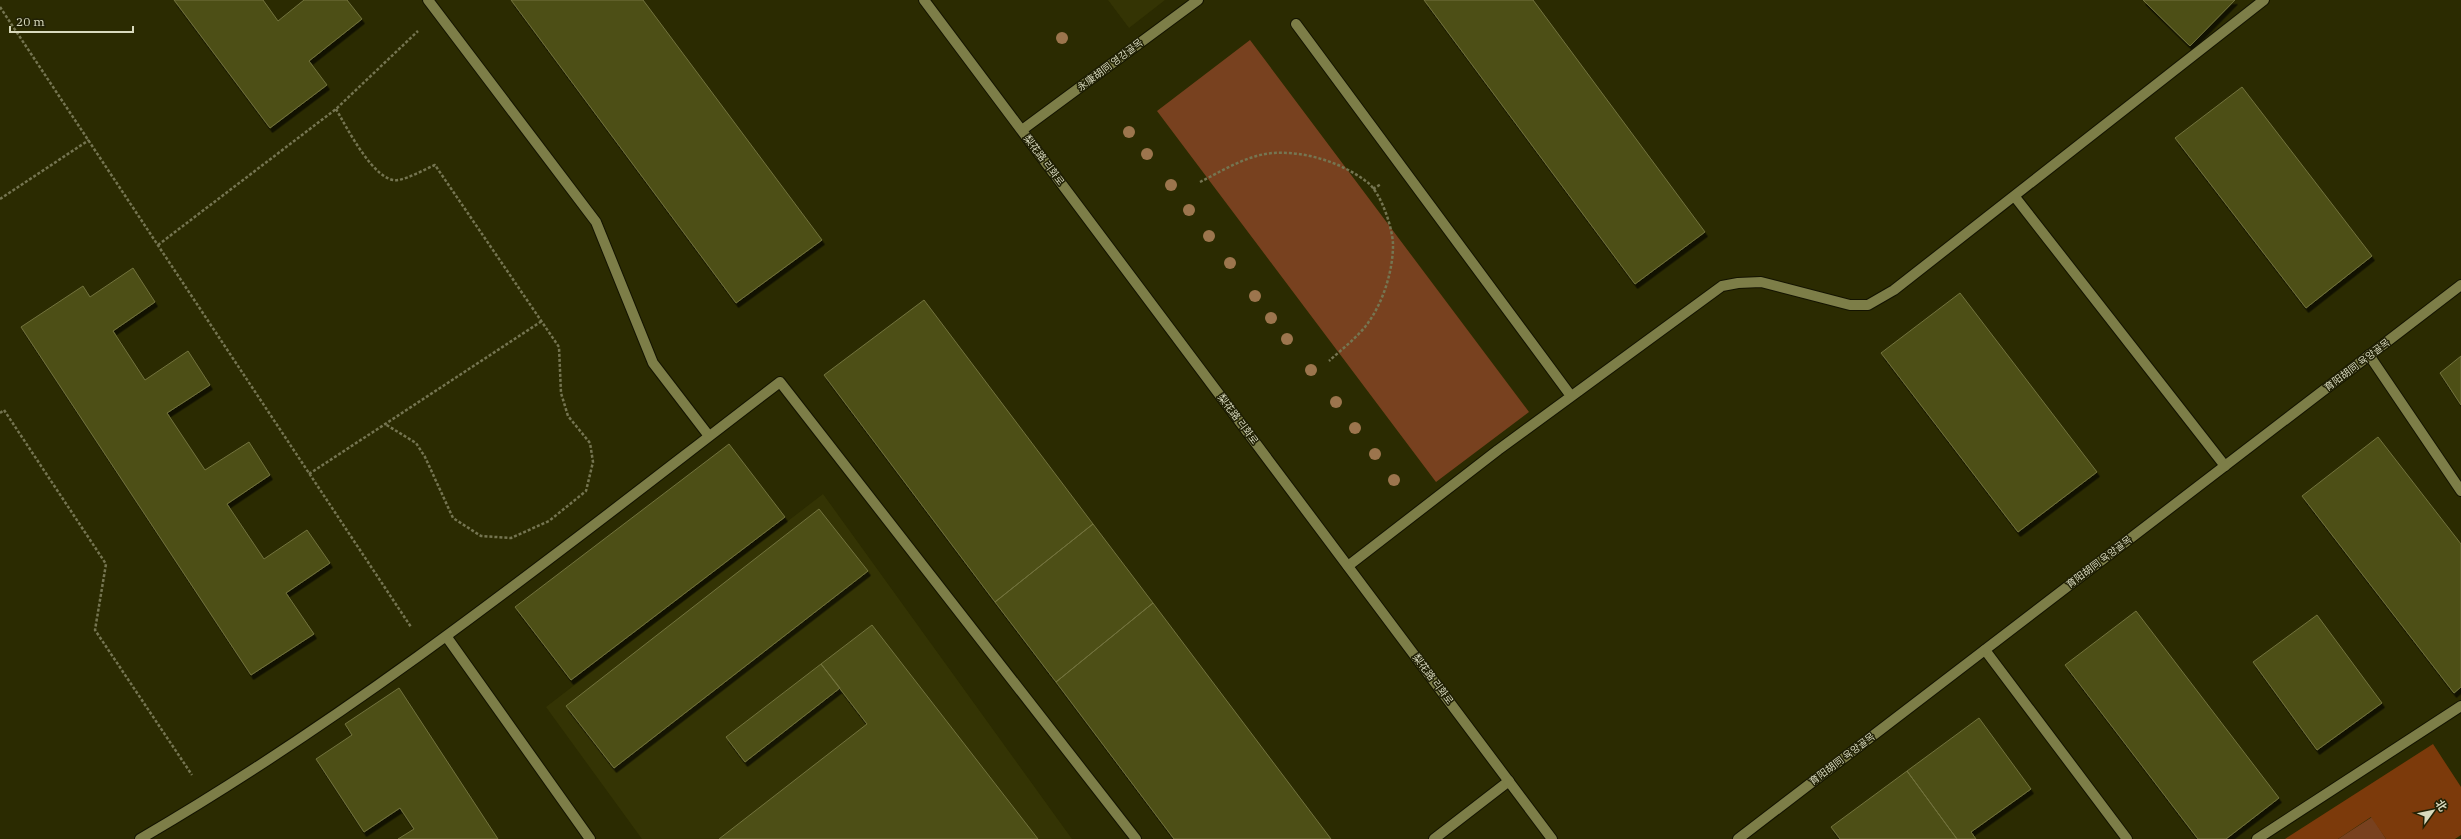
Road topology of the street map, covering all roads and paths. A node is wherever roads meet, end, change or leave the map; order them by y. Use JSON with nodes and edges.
{"nodes":[{"id":1,"x":428,"y":0,"type":"edge"},
{"id":2,"x":924,"y":0,"type":"edge"},
{"id":3,"x":1198,"y":0,"type":"edge"},
{"id":4,"x":2264,"y":0,"type":"edge"},
{"id":5,"x":0,"y":7,"type":"edge"},
{"id":6,"x":437,"y":12,"type":"junction"},
{"id":7,"x":1296,"y":24,"type":"dead end"},
{"id":8,"x":336,"y":109,"type":"junction"},
{"id":9,"x":1022,"y":130,"type":"junction"},
{"id":10,"x":89,"y":140,"type":"junction"},
{"id":11,"x":1200,"y":182,"type":"dead end"},
{"id":12,"x":2015,"y":197,"type":"junction"},
{"id":13,"x":0,"y":199,"type":"edge"},
{"id":14,"x":158,"y":245,"type":"junction"},
{"id":15,"x":2461,"y":286,"type":"edge"},
{"id":16,"x":542,"y":321,"type":"junction"},
{"id":17,"x":2369,"y":355,"type":"junction"},
{"id":18,"x":1329,"y":361,"type":"dead end"},
{"id":19,"x":1571,"y":396,"type":"junction"},
{"id":20,"x":0,"y":414,"type":"edge"},
{"id":21,"x":385,"y":424,"type":"junction"},
{"id":22,"x":709,"y":436,"type":"junction"},
{"id":23,"x":2225,"y":466,"type":"junction"},
{"id":24,"x":309,"y":474,"type":"junction"},
{"id":25,"x":2461,"y":491,"type":"edge"},
{"id":26,"x":1348,"y":566,"type":"junction"},
{"id":27,"x":446,"y":636,"type":"junction"},
{"id":28,"x":426,"y":650,"type":"junction"},
{"id":29,"x":1984,"y":650,"type":"junction"},
{"id":30,"x":2461,"y":706,"type":"edge"},
{"id":31,"x":1509,"y":781,"type":"junction"},
{"id":32,"x":208,"y":799,"type":"junction"},
{"id":33,"x":1742,"y":838,"type":"edge"},
{"id":34,"x":140,"y":839,"type":"edge"},
{"id":35,"x":590,"y":839,"type":"edge"},
{"id":36,"x":1136,"y":839,"type":"edge"},
{"id":37,"x":1434,"y":839,"type":"edge"},
{"id":38,"x":1552,"y":839,"type":"edge"},
{"id":39,"x":2127,"y":839,"type":"edge"},
{"id":40,"x":2257,"y":839,"type":"edge"}],
"edges":[{"from":1,"to":6,"type":"street"},
{"from":2,"to":9,"type":"street","name":"梨花路 리화로"},
{"from":3,"to":9,"type":"street","name":"永康胡同 영강골목"},
{"from":4,"to":12,"type":"street"},
{"from":5,"to":10,"type":"path"},
{"from":6,"to":8,"type":"path"},
{"from":6,"to":22,"type":"street"},
{"from":7,"to":19,"type":"street"},
{"from":8,"to":14,"type":"path"},
{"from":8,"to":16,"type":"path"},
{"from":9,"to":26,"type":"street","name":"梨花路 리화로"},
{"from":10,"to":13,"type":"path"},
{"from":10,"to":14,"type":"path"},
{"from":11,"to":18,"type":"path"},
{"from":12,"to":19,"type":"street"},
{"from":12,"to":23,"type":"street"},
{"from":14,"to":24,"type":"path"},
{"from":15,"to":17,"type":"street","name":"育阳胡同 육양골목"},
{"from":16,"to":21,"type":"path"},
{"from":16,"to":21,"type":"path"},
{"from":17,"to":23,"type":"street","name":"育阳胡同 육양골목"},
{"from":17,"to":25,"type":"street"},
{"from":19,"to":26,"type":"street"},
{"from":20,"to":32,"type":"path"},
{"from":21,"to":24,"type":"path"},
{"from":22,"to":27,"type":"street"},
{"from":22,"to":36,"type":"street"},
{"from":23,"to":29,"type":"street","name":"育阳胡同 육양골목"},
{"from":24,"to":28,"type":"path"},
{"from":26,"to":31,"type":"street","name":"梨花路 리화로"},
{"from":27,"to":28,"type":"street"},
{"from":27,"to":35,"type":"street"},
{"from":28,"to":32,"type":"street"},
{"from":29,"to":33,"type":"street","name":"育阳胡同 육양골목"},
{"from":29,"to":39,"type":"street"},
{"from":30,"to":40,"type":"street"},
{"from":31,"to":37,"type":"street"},
{"from":31,"to":38,"type":"street","name":"梨花路 리화로"},
{"from":32,"to":34,"type":"street"}]}
